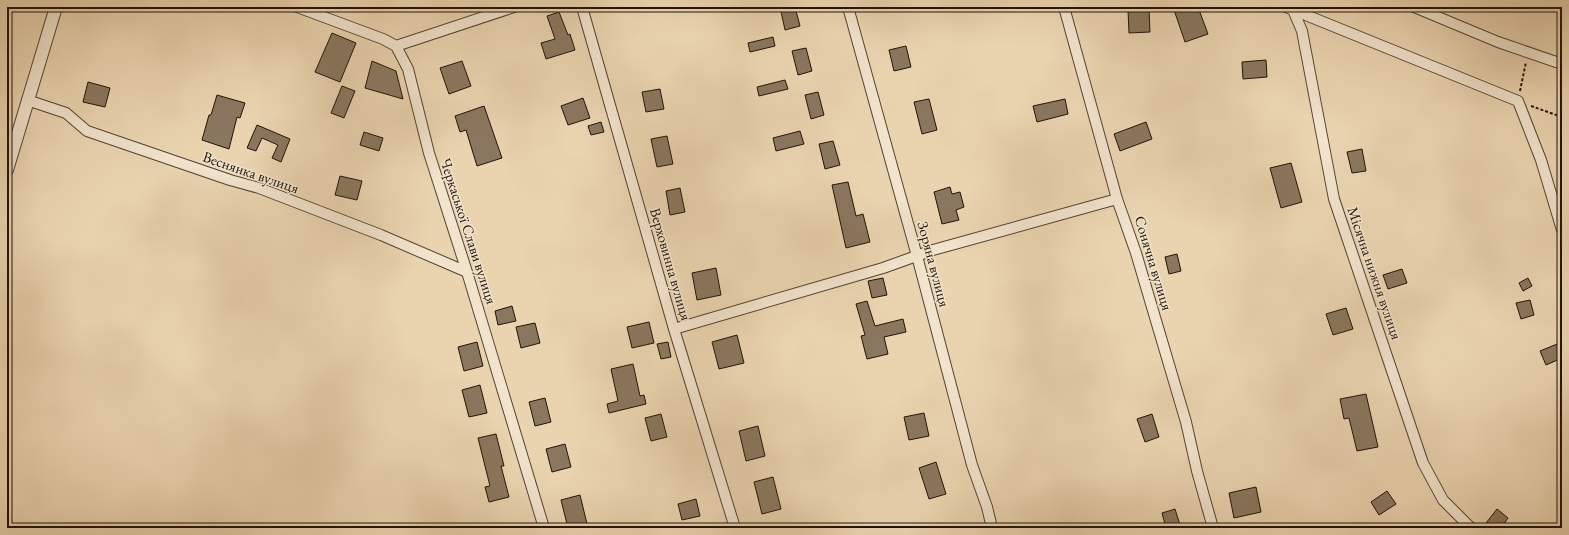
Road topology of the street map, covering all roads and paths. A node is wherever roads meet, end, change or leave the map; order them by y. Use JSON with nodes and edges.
{"nodes":[{"id":1,"x":56,"y":7,"type":"edge"},
{"id":2,"x":297,"y":7,"type":"edge"},
{"id":3,"x":514,"y":7,"type":"edge"},
{"id":4,"x":582,"y":7,"type":"edge"},
{"id":5,"x":848,"y":7,"type":"edge"},
{"id":6,"x":1064,"y":7,"type":"edge"},
{"id":7,"x":1414,"y":7,"type":"edge"},
{"id":8,"x":1290,"y":8,"type":"edge"},
{"id":9,"x":396,"y":46,"type":"junction"},
{"id":10,"x":1528,"y":52,"type":"junction"},
{"id":11,"x":1562,"y":64,"type":"edge"},
{"id":12,"x":28,"y":100,"type":"junction"},
{"id":13,"x":1518,"y":101,"type":"junction"},
{"id":14,"x":1562,"y":117,"type":"edge"},
{"id":15,"x":7,"y":170,"type":"edge"},
{"id":16,"x":1117,"y":199,"type":"junction"},
{"id":17,"x":1562,"y":230,"type":"edge"},
{"id":18,"x":917,"y":256,"type":"junction"},
{"id":19,"x":467,"y":272,"type":"junction"},
{"id":20,"x":674,"y":329,"type":"junction"},
{"id":21,"x":544,"y":528,"type":"edge"},
{"id":22,"x":735,"y":528,"type":"edge"},
{"id":23,"x":992,"y":528,"type":"edge"},
{"id":24,"x":1214,"y":528,"type":"edge"},
{"id":25,"x":1471,"y":528,"type":"edge"}],
"edges":[{"from":1,"to":12,"type":"street"},
{"from":2,"to":9,"type":"street"},
{"from":3,"to":9,"type":"street"},
{"from":4,"to":20,"type":"street","name":"Верховинна вулиця"},
{"from":5,"to":18,"type":"street","name":"Зоряна вулиця"},
{"from":6,"to":16,"type":"street","name":"Сонячна вулиця"},
{"from":7,"to":10,"type":"street"},
{"from":8,"to":13,"type":"street"},
{"from":8,"to":25,"type":"street","name":"Місячна нижня вулиця"},
{"from":9,"to":19,"type":"street","name":"Черкаської Слави вулиця"},
{"from":10,"to":11,"type":"street"},
{"from":10,"to":13,"type":"path"},
{"from":12,"to":15,"type":"street"},
{"from":12,"to":19,"type":"street","name":"Веснянка вулиця"},
{"from":13,"to":14,"type":"path"},
{"from":13,"to":17,"type":"street"},
{"from":16,"to":18,"type":"street"},
{"from":16,"to":24,"type":"street","name":"Сонячна вулиця"},
{"from":18,"to":20,"type":"street"},
{"from":18,"to":23,"type":"street","name":"Зоряна вулиця"},
{"from":19,"to":21,"type":"street","name":"Черкаської Слави вулиця"},
{"from":20,"to":22,"type":"street","name":"Верховинна вулиця"}]}
